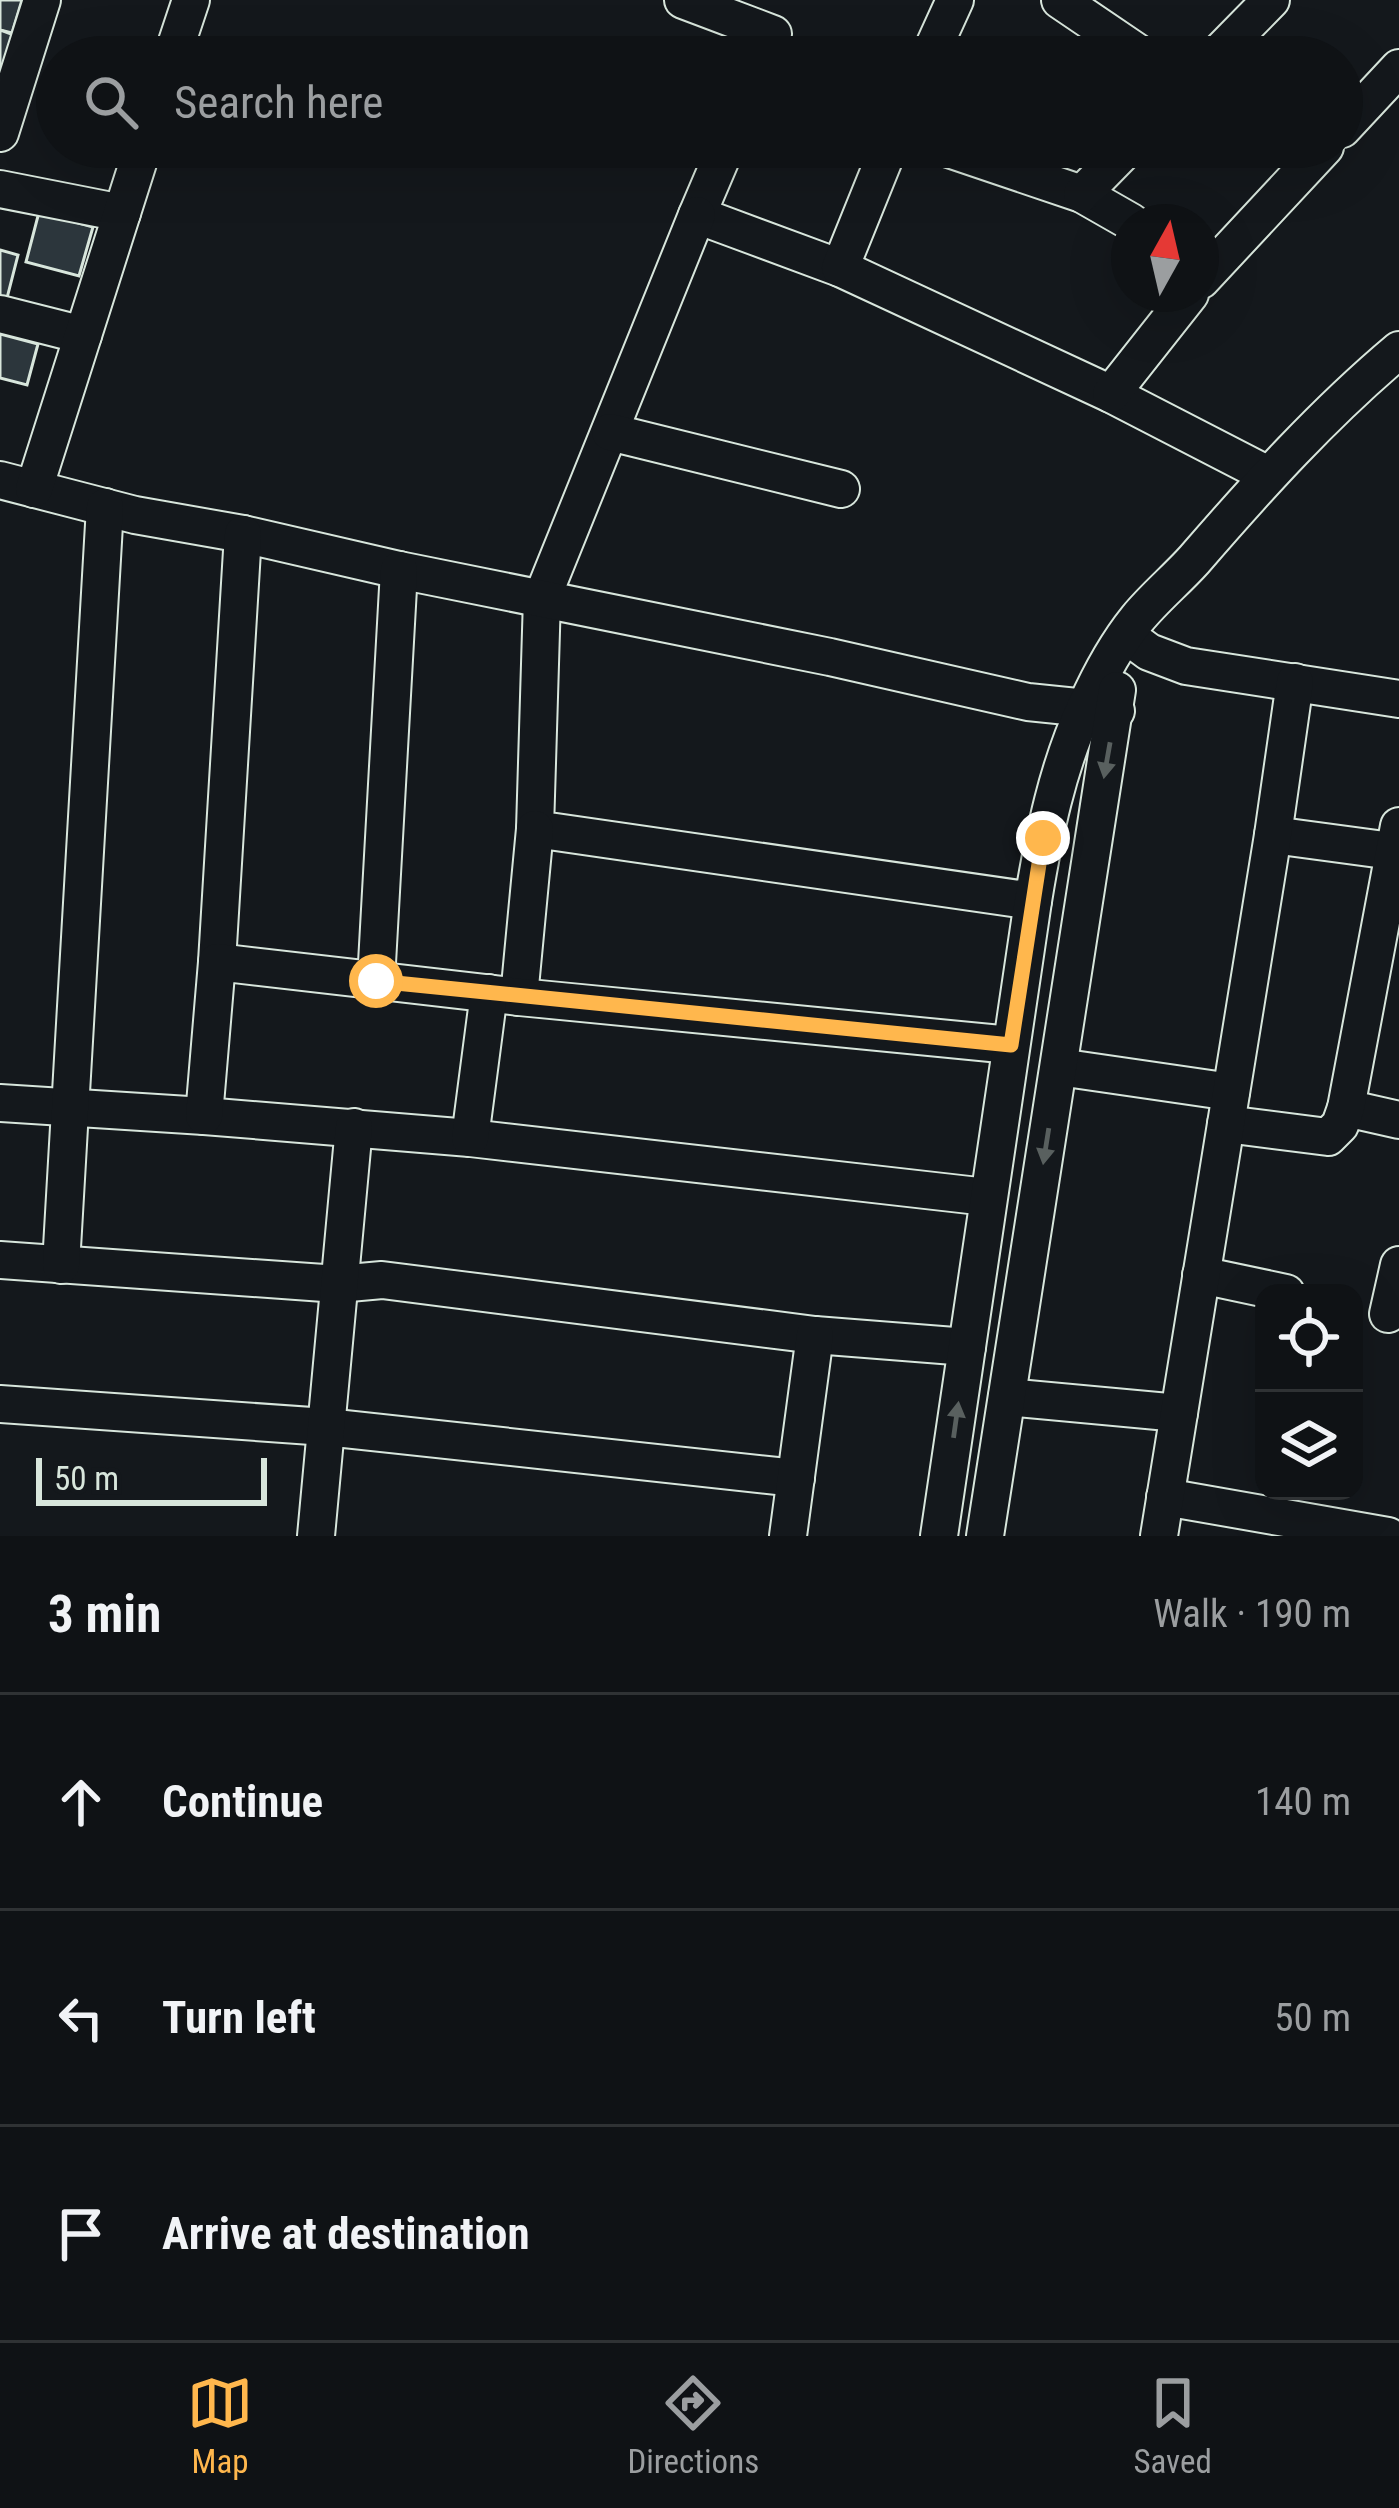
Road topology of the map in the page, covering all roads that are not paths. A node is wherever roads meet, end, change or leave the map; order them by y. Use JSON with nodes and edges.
{"nodes":[{"id":1,"x":42,"y":0,"type":"edge"},
{"id":2,"x":190,"y":0,"type":"edge"},
{"id":3,"x":683,"y":0,"type":"edge"},
{"id":4,"x":788,"y":0,"type":"edge"},
{"id":5,"x":956,"y":0,"type":"edge"},
{"id":6,"x":1060,"y":0,"type":"edge"},
{"id":7,"x":1270,"y":0,"type":"edge"},
{"id":8,"x":179,"y":36,"type":"edge"},
{"id":9,"x":750,"y":36,"type":"edge"},
{"id":10,"x":773,"y":36,"type":"edge"},
{"id":11,"x":939,"y":36,"type":"edge"},
{"id":12,"x":1113,"y":36,"type":"edge"},
{"id":13,"x":1235,"y":36,"type":"edge"},
{"id":14,"x":1399,"y":68,"type":"edge"},
{"id":15,"x":1363,"y":107,"type":"edge"},
{"id":16,"x":0,"y":133,"type":"edge"},
{"id":17,"x":136,"y":168,"type":"edge"},
{"id":18,"x":717,"y":168,"type":"edge"},
{"id":19,"x":880,"y":168,"type":"edge"},
{"id":20,"x":1005,"y":168,"type":"edge"},
{"id":21,"x":1107,"y":168,"type":"edge"},
{"id":22,"x":1305,"y":168,"type":"edge"},
{"id":23,"x":0,"y":189,"type":"edge"},
{"id":24,"x":1082,"y":194,"type":"junction"},
{"id":25,"x":1111,"y":211,"type":"edge"},
{"id":26,"x":122,"y":213,"type":"junction"},
{"id":27,"x":698,"y":215,"type":"junction"},
{"id":28,"x":1219,"y":257,"type":"edge"},
{"id":29,"x":840,"y":268,"type":"junction"},
{"id":30,"x":1174,"y":312,"type":"edge"},
{"id":31,"x":0,"y":314,"type":"edge"},
{"id":32,"x":83,"y":335,"type":"junction"},
{"id":33,"x":1399,"y":350,"type":"edge"},
{"id":34,"x":1111,"y":394,"type":"junction"},
{"id":35,"x":610,"y":432,"type":"junction"},
{"id":36,"x":1268,"y":475,"type":"junction"},
{"id":37,"x":17,"y":484,"type":"edge"},
{"id":38,"x":841,"y":489,"type":"dead end"},
{"id":39,"x":105,"y":507,"type":"junction"},
{"id":40,"x":243,"y":534,"type":"junction"},
{"id":41,"x":399,"y":570,"type":"junction"},
{"id":42,"x":542,"y":598,"type":"junction"},
{"id":43,"x":1123,"y":640,"type":"junction"},
{"id":44,"x":1295,"y":682,"type":"junction"},
{"id":45,"x":1399,"y":699,"type":"edge"},
{"id":46,"x":1101,"y":709,"type":"junction"},
{"id":47,"x":536,"y":829,"type":"junction"},
{"id":48,"x":1273,"y":835,"type":"junction"},
{"id":49,"x":1396,"y":838,"type":"edge"},
{"id":50,"x":1033,"y":901,"type":"junction"},
{"id":51,"x":217,"y":962,"type":"junction"},
{"id":52,"x":376,"y":981,"type":"junction"},
{"id":53,"x":504,"y":995,"type":"junction"},
{"id":54,"x":1011,"y":1045,"type":"junction"},
{"id":55,"x":1059,"y":1067,"type":"junction"},
{"id":56,"x":0,"y":1102,"type":"edge"},
{"id":57,"x":70,"y":1108,"type":"junction"},
{"id":58,"x":1229,"y":1108,"type":"junction"},
{"id":59,"x":1346,"y":1108,"type":"junction"},
{"id":60,"x":204,"y":1116,"type":"junction"},
{"id":61,"x":1399,"y":1120,"type":"edge"},
{"id":62,"x":354,"y":1127,"type":"junction"},
{"id":63,"x":470,"y":1138,"type":"junction"},
{"id":64,"x":987,"y":1197,"type":"junction"},
{"id":65,"x":0,"y":1260,"type":"edge"},
{"id":66,"x":61,"y":1264,"type":"junction"},
{"id":67,"x":1399,"y":1264,"type":"edge"},
{"id":68,"x":1202,"y":1275,"type":"junction"},
{"id":69,"x":338,"y":1284,"type":"junction"},
{"id":70,"x":1255,"y":1286,"type":"edge"},
{"id":71,"x":1380,"y":1313,"type":"edge"},
{"id":72,"x":815,"y":1335,"type":"junction"},
{"id":73,"x":967,"y":1347,"type":"junction"},
{"id":74,"x":1007,"y":1397,"type":"junction"},
{"id":75,"x":0,"y":1404,"type":"edge"},
{"id":76,"x":1179,"y":1413,"type":"junction"},
{"id":77,"x":326,"y":1427,"type":"junction"},
{"id":78,"x":796,"y":1478,"type":"junction"},
{"id":79,"x":1165,"y":1497,"type":"junction"},
{"id":80,"x":1335,"y":1531,"type":"edge"},
{"id":81,"x":316,"y":1536,"type":"edge"},
{"id":82,"x":788,"y":1536,"type":"edge"},
{"id":83,"x":939,"y":1536,"type":"edge"},
{"id":84,"x":985,"y":1536,"type":"edge"},
{"id":85,"x":1159,"y":1536,"type":"edge"},
{"id":86,"x":1388,"y":1536,"type":"edge"}],
"edges":[{"from":1,"to":16,"type":"street"},
{"from":2,"to":8,"type":"street"},
{"from":3,"to":9,"type":"street"},
{"from":4,"to":10,"type":"street"},
{"from":5,"to":11,"type":"street"},
{"from":6,"to":12,"type":"street"},
{"from":7,"to":13,"type":"street"},
{"from":14,"to":15,"type":"street"},
{"from":17,"to":26,"type":"street"},
{"from":18,"to":27,"type":"street"},
{"from":19,"to":29,"type":"street"},
{"from":20,"to":24,"type":"street"},
{"from":21,"to":24,"type":"street"},
{"from":22,"to":28,"type":"street"},
{"from":23,"to":26,"type":"street"},
{"from":24,"to":25,"type":"street"},
{"from":26,"to":32,"type":"street"},
{"from":27,"to":29,"type":"street"},
{"from":27,"to":35,"type":"street"},
{"from":29,"to":34,"type":"street"},
{"from":30,"to":34,"type":"street"},
{"from":31,"to":32,"type":"street"},
{"from":32,"to":37,"type":"street"},
{"from":33,"to":36,"type":"street"},
{"from":34,"to":36,"type":"street"},
{"from":35,"to":38,"type":"street"},
{"from":35,"to":42,"type":"street"},
{"from":36,"to":43,"type":"street"},
{"from":37,"to":39,"type":"street"},
{"from":39,"to":40,"type":"street"},
{"from":39,"to":57,"type":"street"},
{"from":40,"to":41,"type":"street"},
{"from":40,"to":51,"type":"street"},
{"from":41,"to":42,"type":"street"},
{"from":41,"to":52,"type":"street"},
{"from":42,"to":46,"type":"street"},
{"from":42,"to":47,"type":"street"},
{"from":43,"to":44,"type":"street"},
{"from":43,"to":46,"type":"street"},
{"from":44,"to":45,"type":"street"},
{"from":44,"to":48,"type":"street"},
{"from":46,"to":50,"type":"street"},
{"from":46,"to":55,"type":"street","one_way":true},
{"from":47,"to":50,"type":"street"},
{"from":47,"to":53,"type":"street"},
{"from":48,"to":49,"type":"street"},
{"from":48,"to":58,"type":"street"},
{"from":49,"to":59,"type":"street"},
{"from":50,"to":54,"type":"street"},
{"from":51,"to":52,"type":"street"},
{"from":51,"to":60,"type":"street"},
{"from":52,"to":53,"type":"street"},
{"from":53,"to":54,"type":"street"},
{"from":53,"to":63,"type":"street"},
{"from":54,"to":64,"type":"street"},
{"from":55,"to":58,"type":"street"},
{"from":55,"to":74,"type":"street","one_way":true},
{"from":56,"to":57,"type":"street"},
{"from":57,"to":60,"type":"street"},
{"from":57,"to":66,"type":"street"},
{"from":58,"to":59,"type":"street"},
{"from":58,"to":68,"type":"street"},
{"from":59,"to":61,"type":"street"},
{"from":60,"to":62,"type":"street"},
{"from":62,"to":63,"type":"street"},
{"from":62,"to":69,"type":"street"},
{"from":63,"to":64,"type":"street"},
{"from":64,"to":73,"type":"street"},
{"from":65,"to":66,"type":"street"},
{"from":66,"to":69,"type":"street"},
{"from":67,"to":71,"type":"street"},
{"from":68,"to":70,"type":"street"},
{"from":68,"to":76,"type":"street"},
{"from":69,"to":72,"type":"street"},
{"from":69,"to":77,"type":"street"},
{"from":72,"to":73,"type":"street"},
{"from":72,"to":78,"type":"street"},
{"from":83,"to":73,"type":"street","one_way":true},
{"from":74,"to":76,"type":"street"},
{"from":74,"to":84,"type":"street"},
{"from":75,"to":77,"type":"street"},
{"from":76,"to":79,"type":"street"},
{"from":77,"to":78,"type":"street"},
{"from":77,"to":81,"type":"street"},
{"from":78,"to":82,"type":"street"},
{"from":79,"to":80,"type":"street"},
{"from":79,"to":85,"type":"street"},
{"from":80,"to":86,"type":"street"}]}
